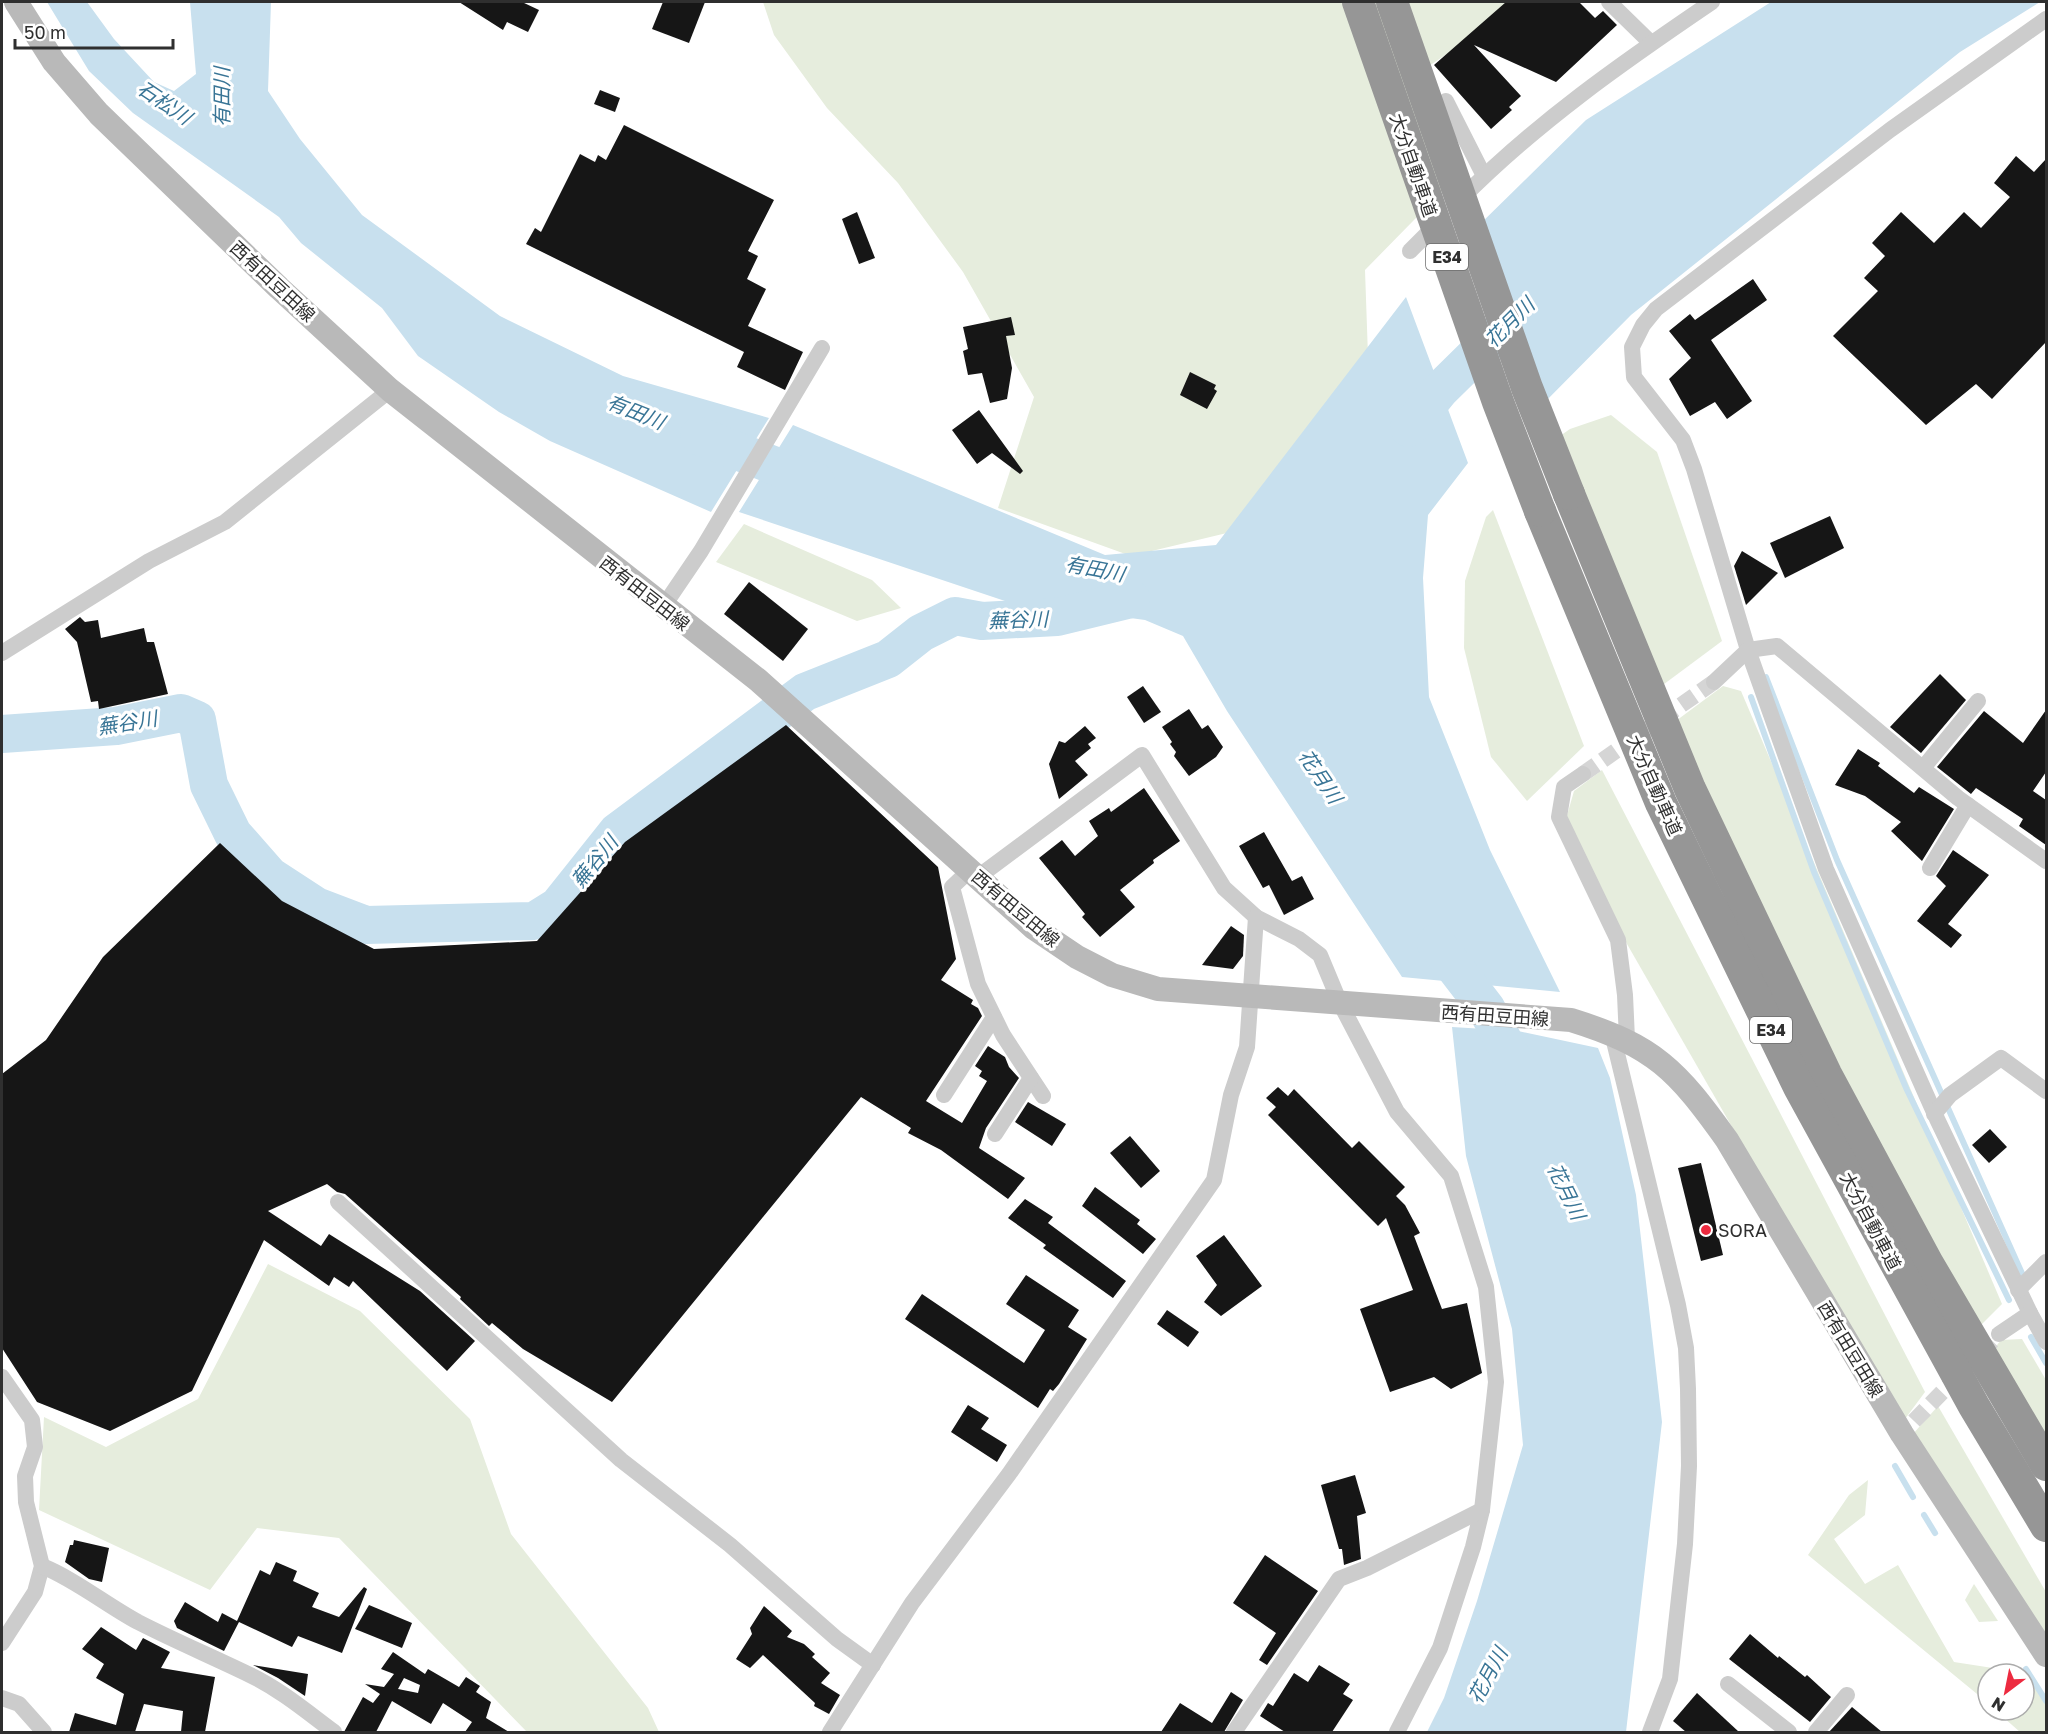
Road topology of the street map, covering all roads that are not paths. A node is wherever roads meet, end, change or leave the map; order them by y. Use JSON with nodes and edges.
{"nodes":[{"id":1,"x":16,"y":2,"type":"edge"},
{"id":2,"x":1358,"y":2,"type":"edge"},
{"id":3,"x":1392,"y":2,"type":"edge"},
{"id":4,"x":1609,"y":2,"type":"edge"},
{"id":5,"x":1712,"y":2,"type":"edge"},
{"id":6,"x":2046,"y":19,"type":"edge"},
{"id":7,"x":1651,"y":43,"type":"junction"},
{"id":8,"x":1446,"y":101,"type":"dead end"},
{"id":9,"x":1484,"y":176,"type":"junction"},
{"id":10,"x":1410,"y":251,"type":"dead end"},
{"id":11,"x":822,"y":348,"type":"dead end"},
{"id":12,"x":390,"y":390,"type":"junction"},
{"id":13,"x":663,"y":607,"type":"junction"},
{"id":14,"x":1748,"y":650,"type":"junction"},
{"id":15,"x":2,"y":653,"type":"edge"},
{"id":16,"x":1714,"y":682,"type":"tunnel mouth"},
{"id":17,"x":1978,"y":701,"type":"dead end"},
{"id":18,"x":1923,"y":768,"type":"junction"},
{"id":19,"x":1583,"y":774,"type":"tunnel mouth"},
{"id":20,"x":1968,"y":805,"type":"junction"},
{"id":21,"x":2046,"y":861,"type":"edge"},
{"id":22,"x":1930,"y":868,"type":"dead end"},
{"id":23,"x":974,"y":873,"type":"junction"},
{"id":24,"x":1256,"y":917,"type":"junction"},
{"id":25,"x":1250,"y":998,"type":"junction"},
{"id":26,"x":1351,"y":1004,"type":"junction"},
{"id":27,"x":994,"y":1017,"type":"junction"},
{"id":28,"x":1619,"y":1036,"type":"junction"},
{"id":29,"x":1031,"y":1078,"type":"junction"},
{"id":30,"x":2046,"y":1091,"type":"edge"},
{"id":31,"x":944,"y":1095,"type":"dead end"},
{"id":32,"x":1043,"y":1096,"type":"dead end"},
{"id":33,"x":1941,"y":1106,"type":"junction"},
{"id":34,"x":995,"y":1134,"type":"dead end"},
{"id":35,"x":338,"y":1202,"type":"dead end"},
{"id":36,"x":2046,"y":1262,"type":"edge"},
{"id":37,"x":2019,"y":1289,"type":"junction"},
{"id":38,"x":2030,"y":1313,"type":"junction"},
{"id":39,"x":1998,"y":1334,"type":"tunnel mouth"},
{"id":40,"x":2046,"y":1342,"type":"edge"},
{"id":41,"x":2,"y":1377,"type":"edge"},
{"id":42,"x":2046,"y":1465,"type":"edge"},
{"id":43,"x":1482,"y":1510,"type":"junction"},
{"id":44,"x":2046,"y":1526,"type":"edge"},
{"id":45,"x":42,"y":1566,"type":"junction"},
{"id":46,"x":2,"y":1643,"type":"edge"},
{"id":47,"x":2046,"y":1655,"type":"edge"},
{"id":48,"x":873,"y":1665,"type":"junction"},
{"id":49,"x":1728,"y":1684,"type":"dead end"},
{"id":50,"x":1847,"y":1695,"type":"dead end"},
{"id":51,"x":2,"y":1698,"type":"edge"},
{"id":52,"x":44,"y":1732,"type":"edge"},
{"id":53,"x":334,"y":1732,"type":"edge"},
{"id":54,"x":830,"y":1732,"type":"edge"},
{"id":55,"x":1234,"y":1732,"type":"edge"},
{"id":56,"x":1397,"y":1732,"type":"edge"},
{"id":57,"x":1650,"y":1732,"type":"edge"},
{"id":58,"x":1789,"y":1732,"type":"edge"},
{"id":59,"x":1816,"y":1732,"type":"edge"}],
"edges":[{"from":1,"to":12,"type":"main road","name":"西有田豆田線"},
{"from":2,"to":44,"type":"highway","name":"大分自動車道","number":"E34","bridge":true},
{"from":3,"to":42,"type":"highway","name":"大分自動車道","number":"E34","bridge":true},
{"from":4,"to":7,"type":"street"},
{"from":5,"to":7,"type":"street"},
{"from":6,"to":14,"type":"street"},
{"from":7,"to":9,"type":"street"},
{"from":8,"to":9,"type":"street"},
{"from":9,"to":10,"type":"street"},
{"from":11,"to":13,"type":"street"},
{"from":12,"to":13,"type":"main road","name":"西有田豆田線"},
{"from":12,"to":15,"type":"street"},
{"from":13,"to":23,"type":"main road","name":"西有田豆田線"},
{"from":14,"to":16,"type":"street"},
{"from":14,"to":18,"type":"street"},
{"from":14,"to":33,"type":"street"},
{"from":17,"to":18,"type":"street"},
{"from":18,"to":20,"type":"street"},
{"from":19,"to":28,"type":"street"},
{"from":20,"to":21,"type":"street"},
{"from":20,"to":22,"type":"street"},
{"from":23,"to":24,"type":"street"},
{"from":23,"to":25,"type":"main road","name":"西有田豆田線"},
{"from":23,"to":27,"type":"street"},
{"from":24,"to":25,"type":"street"},
{"from":24,"to":26,"type":"street"},
{"from":25,"to":26,"type":"main road","name":"西有田豆田線"},
{"from":25,"to":48,"type":"street"},
{"from":26,"to":28,"type":"main road","name":"西有田豆田線"},
{"from":26,"to":43,"type":"street"},
{"from":27,"to":29,"type":"street"},
{"from":27,"to":31,"type":"street"},
{"from":28,"to":47,"type":"main road","name":"西有田豆田線"},
{"from":28,"to":57,"type":"street"},
{"from":29,"to":32,"type":"street"},
{"from":29,"to":34,"type":"street"},
{"from":30,"to":33,"type":"street"},
{"from":33,"to":37,"type":"street"},
{"from":35,"to":48,"type":"street"},
{"from":36,"to":37,"type":"street"},
{"from":37,"to":38,"type":"street"},
{"from":38,"to":39,"type":"street"},
{"from":38,"to":40,"type":"street"},
{"from":41,"to":45,"type":"street"},
{"from":43,"to":55,"type":"street"},
{"from":43,"to":56,"type":"street"},
{"from":45,"to":46,"type":"street"},
{"from":45,"to":53,"type":"street"},
{"from":48,"to":54,"type":"street"},
{"from":49,"to":58,"type":"street"},
{"from":50,"to":59,"type":"street"},
{"from":51,"to":52,"type":"street"}]}
